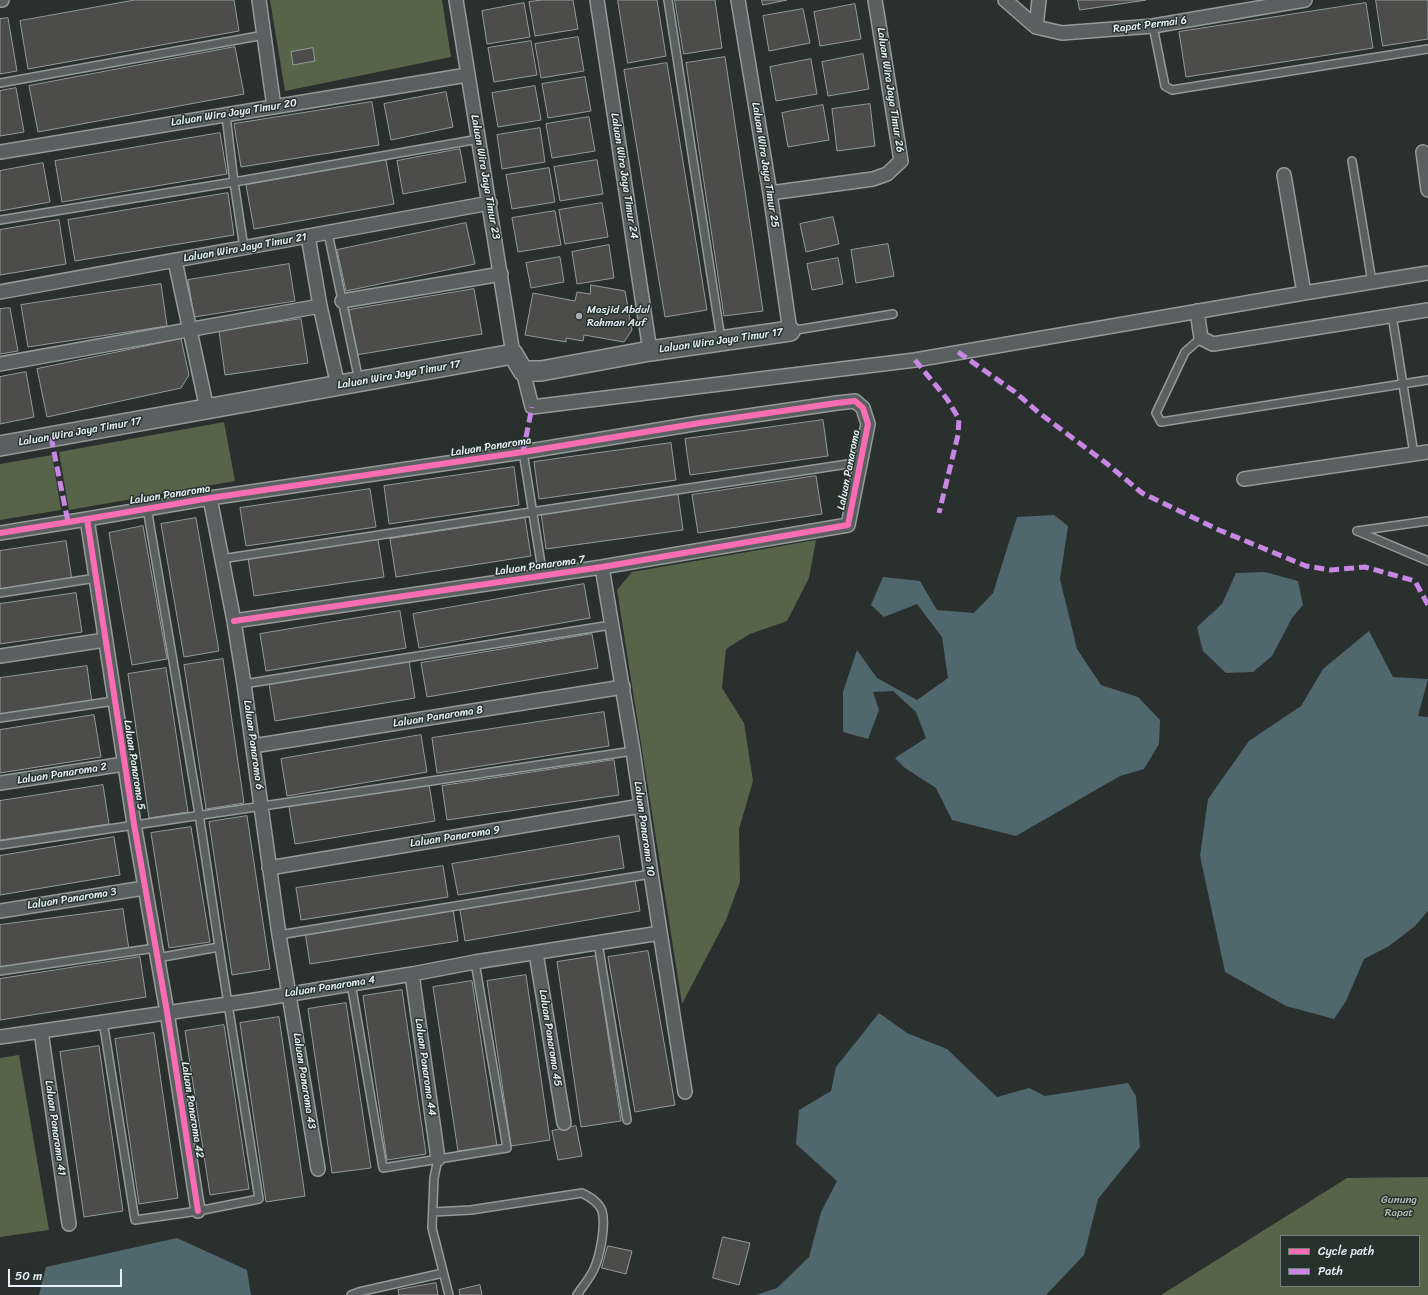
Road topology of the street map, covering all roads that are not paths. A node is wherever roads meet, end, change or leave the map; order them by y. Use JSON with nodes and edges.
{"nodes":[{"id":1,"x":259,"y":0,"type":"edge"},
{"id":2,"x":456,"y":0,"type":"edge"},
{"id":3,"x":597,"y":0,"type":"edge"},
{"id":4,"x":668,"y":0,"type":"edge"},
{"id":5,"x":738,"y":0,"type":"edge"},
{"id":6,"x":875,"y":0,"type":"edge"},
{"id":7,"x":1005,"y":0,"type":"edge"},
{"id":8,"x":1039,"y":0,"type":"edge"},
{"id":9,"x":1305,"y":0,"type":"edge"},
{"id":10,"x":1153,"y":26,"type":"junction"},
{"id":11,"x":1036,"y":27,"type":"junction"},
{"id":12,"x":264,"y":35,"type":"junction"},
{"id":13,"x":1428,"y":49,"type":"edge"},
{"id":14,"x":467,"y":74,"type":"junction"},
{"id":15,"x":0,"y":82,"type":"edge"},
{"id":16,"x":274,"y":107,"type":"junction"},
{"id":17,"x":226,"y":115,"type":"junction"},
{"id":18,"x":479,"y":139,"type":"junction"},
{"id":19,"x":0,"y":152,"type":"edge"},
{"id":20,"x":1423,"y":152,"type":"dead end"},
{"id":21,"x":1352,"y":161,"type":"dead end"},
{"id":22,"x":1284,"y":175,"type":"dead end"},
{"id":23,"x":234,"y":182,"type":"junction"},
{"id":24,"x":1428,"y":190,"type":"edge"},
{"id":25,"x":770,"y":193,"type":"junction"},
{"id":26,"x":490,"y":203,"type":"junction"},
{"id":27,"x":0,"y":220,"type":"edge"},
{"id":28,"x":328,"y":233,"type":"junction"},
{"id":29,"x":308,"y":236,"type":"junction"},
{"id":30,"x":244,"y":248,"type":"junction"},
{"id":31,"x":175,"y":261,"type":"junction"},
{"id":32,"x":1428,"y":273,"type":"edge"},
{"id":33,"x":501,"y":274,"type":"junction"},
{"id":34,"x":1372,"y":282,"type":"junction"},
{"id":35,"x":0,"y":292,"type":"edge"},
{"id":36,"x":1304,"y":293,"type":"junction"},
{"id":37,"x":342,"y":302,"type":"junction"},
{"id":38,"x":320,"y":306,"type":"junction"},
{"id":39,"x":1428,"y":310,"type":"edge"},
{"id":40,"x":1197,"y":311,"type":"junction"},
{"id":41,"x":893,"y":314,"type":"dead end"},
{"id":42,"x":1392,"y":315,"type":"junction"},
{"id":43,"x":190,"y":330,"type":"junction"},
{"id":44,"x":790,"y":331,"type":"junction"},
{"id":45,"x":1201,"y":338,"type":"junction"},
{"id":46,"x":722,"y":342,"type":"junction"},
{"id":47,"x":650,"y":351,"type":"junction"},
{"id":48,"x":513,"y":354,"type":"junction"},
{"id":49,"x":0,"y":364,"type":"edge"},
{"id":50,"x":523,"y":371,"type":"junction"},
{"id":51,"x":1428,"y":380,"type":"edge"},
{"id":52,"x":359,"y":382,"type":"junction"},
{"id":53,"x":1403,"y":384,"type":"junction"},
{"id":54,"x":338,"y":386,"type":"junction"},
{"id":55,"x":207,"y":409,"type":"junction"},
{"id":56,"x":0,"y":446,"type":"edge"},
{"id":57,"x":523,"y":452,"type":"junction"},
{"id":58,"x":1428,"y":452,"type":"edge"},
{"id":59,"x":1414,"y":454,"type":"junction"},
{"id":60,"x":861,"y":462,"type":"junction"},
{"id":61,"x":1244,"y":479,"type":"dead end"},
{"id":62,"x":210,"y":498,"type":"junction"},
{"id":63,"x":147,"y":508,"type":"junction"},
{"id":64,"x":532,"y":512,"type":"junction"},
{"id":65,"x":87,"y":519,"type":"junction"},
{"id":66,"x":1428,"y":521,"type":"edge"},
{"id":67,"x":848,"y":525,"type":"joint"},
{"id":68,"x":0,"y":532,"type":"edge"},
{"id":69,"x":221,"y":559,"type":"junction"},
{"id":70,"x":1428,"y":561,"type":"edge"},
{"id":71,"x":602,"y":567,"type":"junction"},
{"id":72,"x":543,"y":576,"type":"junction"},
{"id":73,"x":96,"y":578,"type":"junction"},
{"id":74,"x":0,"y":593,"type":"edge"},
{"id":75,"x":234,"y":621,"type":"junction"},
{"id":76,"x":611,"y":625,"type":"junction"},
{"id":77,"x":105,"y":640,"type":"junction"},
{"id":78,"x":0,"y":656,"type":"edge"},
{"id":79,"x":244,"y":684,"type":"junction"},
{"id":80,"x":623,"y":687,"type":"junction"},
{"id":81,"x":114,"y":701,"type":"junction"},
{"id":82,"x":0,"y":718,"type":"edge"},
{"id":83,"x":254,"y":746,"type":"junction"},
{"id":84,"x":633,"y":751,"type":"junction"},
{"id":85,"x":124,"y":764,"type":"junction"},
{"id":86,"x":0,"y":783,"type":"edge"},
{"id":87,"x":261,"y":805,"type":"junction"},
{"id":88,"x":641,"y":806,"type":"junction"},
{"id":89,"x":199,"y":814,"type":"junction"},
{"id":90,"x":134,"y":824,"type":"junction"},
{"id":91,"x":0,"y":845,"type":"edge"},
{"id":92,"x":270,"y":868,"type":"junction"},
{"id":93,"x":651,"y":874,"type":"junction"},
{"id":94,"x":144,"y":888,"type":"junction"},
{"id":95,"x":0,"y":911,"type":"edge"},
{"id":96,"x":660,"y":933,"type":"junction"},
{"id":97,"x":279,"y":935,"type":"junction"},
{"id":98,"x":598,"y":944,"type":"junction"},
{"id":99,"x":219,"y":947,"type":"junction"},
{"id":100,"x":156,"y":953,"type":"junction"},
{"id":101,"x":536,"y":953,"type":"junction"},
{"id":102,"x":475,"y":962,"type":"junction"},
{"id":103,"x":0,"y":971,"type":"edge"},
{"id":104,"x":412,"y":974,"type":"junction"},
{"id":105,"x":351,"y":983,"type":"junction"},
{"id":106,"x":290,"y":993,"type":"junction"},
{"id":107,"x":228,"y":1003,"type":"junction"},
{"id":108,"x":167,"y":1012,"type":"junction"},
{"id":109,"x":103,"y":1021,"type":"junction"},
{"id":110,"x":41,"y":1031,"type":"junction"},
{"id":111,"x":0,"y":1037,"type":"edge"},
{"id":112,"x":685,"y":1092,"type":"dead end"},
{"id":113,"x":627,"y":1120,"type":"dead end"},
{"id":114,"x":564,"y":1123,"type":"dead end"},
{"id":115,"x":438,"y":1160,"type":"junction"},
{"id":116,"x":318,"y":1169,"type":"dead end"},
{"id":117,"x":198,"y":1211,"type":"junction"},
{"id":118,"x":433,"y":1212,"type":"junction"},
{"id":119,"x":69,"y":1224,"type":"dead end"},
{"id":120,"x":443,"y":1273,"type":"junction"},
{"id":121,"x":351,"y":1295,"type":"edge"},
{"id":122,"x":449,"y":1295,"type":"edge"},
{"id":123,"x":577,"y":1295,"type":"edge"}],
"edges":[{"from":1,"to":12,"type":"street"},
{"from":2,"to":14,"type":"street","name":"Laluan Wira Jaya Timur 23"},
{"from":3,"to":47,"type":"street","name":"Laluan Wira Jaya Timur 24"},
{"from":4,"to":46,"type":"lane"},
{"from":5,"to":25,"type":"street","name":"Laluan Wira Jaya Timur 25"},
{"from":6,"to":25,"type":"street","name":"Laluan Wira Jaya Timur 26"},
{"from":7,"to":11,"type":"street","name":"Rapat Permai 6"},
{"from":8,"to":11,"type":"street"},
{"from":9,"to":10,"type":"street","name":"Rapat Permai 6"},
{"from":10,"to":11,"type":"street","name":"Rapat Permai 6"},
{"from":10,"to":13,"type":"lane"},
{"from":12,"to":15,"type":"lane"},
{"from":12,"to":16,"type":"street"},
{"from":14,"to":16,"type":"street","name":"Laluan Wira Jaya Timur 20"},
{"from":14,"to":18,"type":"street","name":"Laluan Wira Jaya Timur 23"},
{"from":16,"to":17,"type":"street","name":"Laluan Wira Jaya Timur 20"},
{"from":17,"to":19,"type":"street","name":"Laluan Wira Jaya Timur 20"},
{"from":17,"to":23,"type":"lane"},
{"from":18,"to":23,"type":"lane"},
{"from":18,"to":26,"type":"street","name":"Laluan Wira Jaya Timur 23"},
{"from":20,"to":24,"type":"street"},
{"from":21,"to":34,"type":"lane"},
{"from":22,"to":36,"type":"street"},
{"from":23,"to":27,"type":"lane"},
{"from":23,"to":30,"type":"lane"},
{"from":25,"to":44,"type":"street","name":"Laluan Wira Jaya Timur 25"},
{"from":26,"to":28,"type":"street","name":"Laluan Wira Jaya Timur 21"},
{"from":26,"to":33,"type":"street","name":"Laluan Wira Jaya Timur 23"},
{"from":28,"to":29,"type":"street","name":"Laluan Wira Jaya Timur 21"},
{"from":28,"to":37,"type":"lane"},
{"from":29,"to":30,"type":"street","name":"Laluan Wira Jaya Timur 21"},
{"from":29,"to":38,"type":"street"},
{"from":30,"to":31,"type":"street","name":"Laluan Wira Jaya Timur 21"},
{"from":31,"to":35,"type":"street","name":"Laluan Wira Jaya Timur 21"},
{"from":31,"to":43,"type":"street"},
{"from":32,"to":34,"type":"street"},
{"from":33,"to":37,"type":"street"},
{"from":33,"to":48,"type":"street","name":"Laluan Wira Jaya Timur 23"},
{"from":34,"to":36,"type":"street"},
{"from":36,"to":40,"type":"street"},
{"from":37,"to":52,"type":"lane"},
{"from":38,"to":43,"type":"street"},
{"from":38,"to":54,"type":"street"},
{"from":39,"to":42,"type":"street"},
{"from":40,"to":45,"type":"street"},
{"from":40,"to":50,"type":"street"},
{"from":41,"to":44,"type":"lane"},
{"from":42,"to":45,"type":"street"},
{"from":42,"to":53,"type":"lane"},
{"from":43,"to":49,"type":"street"},
{"from":43,"to":55,"type":"street"},
{"from":44,"to":46,"type":"street","name":"Laluan Wira Jaya Timur 17"},
{"from":45,"to":53,"type":"lane"},
{"from":46,"to":47,"type":"street","name":"Laluan Wira Jaya Timur 17"},
{"from":47,"to":50,"type":"street","name":"Laluan Wira Jaya Timur 17"},
{"from":48,"to":50,"type":"street"},
{"from":48,"to":52,"type":"street","name":"Laluan Wira Jaya Timur 17"},
{"from":51,"to":53,"type":"lane"},
{"from":52,"to":54,"type":"street","name":"Laluan Wira Jaya Timur 17"},
{"from":53,"to":59,"type":"lane"},
{"from":54,"to":55,"type":"street","name":"Laluan Wira Jaya Timur 17"},
{"from":55,"to":56,"type":"street","name":"Laluan Wira Jaya Timur 17"},
{"from":57,"to":60,"type":"street","name":"Laluan Panaroma"},
{"from":57,"to":62,"type":"street","name":"Laluan Panaroma"},
{"from":57,"to":64,"type":"lane"},
{"from":58,"to":59,"type":"street"},
{"from":59,"to":61,"type":"street"},
{"from":60,"to":64,"type":"lane"},
{"from":60,"to":67,"type":"street","name":"Laluan Panaroma"},
{"from":62,"to":63,"type":"street","name":"Laluan Panaroma"},
{"from":62,"to":69,"type":"street","name":"Laluan Panaroma 6"},
{"from":63,"to":65,"type":"street","name":"Laluan Panaroma"},
{"from":63,"to":89,"type":"lane"},
{"from":64,"to":69,"type":"lane"},
{"from":64,"to":72,"type":"lane"},
{"from":65,"to":68,"type":"street","name":"Laluan Panaroma"},
{"from":65,"to":73,"type":"street","name":"Laluan Panaroma 5"},
{"from":66,"to":70,"type":"lane"},
{"from":67,"to":71,"type":"street","name":"Laluan Panaroma 7"},
{"from":69,"to":75,"type":"street","name":"Laluan Panaroma 6"},
{"from":71,"to":72,"type":"street","name":"Laluan Panaroma 7"},
{"from":71,"to":76,"type":"street","name":"Laluan Panaroma 10"},
{"from":72,"to":75,"type":"street","name":"Laluan Panaroma 7"},
{"from":73,"to":74,"type":"lane"},
{"from":73,"to":77,"type":"street","name":"Laluan Panaroma 5"},
{"from":75,"to":79,"type":"street","name":"Laluan Panaroma 6"},
{"from":76,"to":79,"type":"lane"},
{"from":76,"to":80,"type":"street","name":"Laluan Panaroma 10"},
{"from":77,"to":78,"type":"street"},
{"from":77,"to":81,"type":"street","name":"Laluan Panaroma 5"},
{"from":79,"to":83,"type":"street","name":"Laluan Panaroma 6"},
{"from":80,"to":83,"type":"street","name":"Laluan Panaroma 8"},
{"from":80,"to":84,"type":"street","name":"Laluan Panaroma 10"},
{"from":81,"to":82,"type":"lane"},
{"from":81,"to":85,"type":"street","name":"Laluan Panaroma 5"},
{"from":83,"to":87,"type":"street","name":"Laluan Panaroma 6"},
{"from":84,"to":87,"type":"lane"},
{"from":84,"to":88,"type":"street","name":"Laluan Panaroma 10"},
{"from":85,"to":86,"type":"street","name":"Laluan Panaroma 2"},
{"from":85,"to":90,"type":"street","name":"Laluan Panaroma 5"},
{"from":87,"to":89,"type":"lane"},
{"from":87,"to":92,"type":"street","name":"Laluan Panaroma 6"},
{"from":88,"to":92,"type":"street","name":"Laluan Panaroma 9"},
{"from":88,"to":93,"type":"street","name":"Laluan Panaroma 10"},
{"from":89,"to":90,"type":"lane"},
{"from":89,"to":99,"type":"lane"},
{"from":90,"to":91,"type":"lane"},
{"from":90,"to":94,"type":"street","name":"Laluan Panaroma 5"},
{"from":92,"to":97,"type":"street","name":"Laluan Panaroma 6"},
{"from":93,"to":96,"type":"street","name":"Laluan Panaroma 10"},
{"from":93,"to":97,"type":"lane"},
{"from":94,"to":95,"type":"street","name":"Laluan Panaroma 3"},
{"from":94,"to":100,"type":"street","name":"Laluan Panaroma 5"},
{"from":96,"to":98,"type":"street","name":"Laluan Panaroma 4"},
{"from":96,"to":112,"type":"street","name":"Laluan Panaroma 10"},
{"from":97,"to":106,"type":"street","name":"Laluan Panaroma 6"},
{"from":98,"to":101,"type":"street","name":"Laluan Panaroma 4"},
{"from":98,"to":113,"type":"lane"},
{"from":99,"to":100,"type":"lane"},
{"from":99,"to":107,"type":"lane"},
{"from":100,"to":103,"type":"lane"},
{"from":100,"to":108,"type":"street","name":"Laluan Panaroma 5"},
{"from":101,"to":102,"type":"street","name":"Laluan Panaroma 4"},
{"from":101,"to":114,"type":"street","name":"Laluan Panaroma 45"},
{"from":102,"to":104,"type":"street","name":"Laluan Panaroma 4"},
{"from":102,"to":115,"type":"lane"},
{"from":104,"to":105,"type":"street","name":"Laluan Panaroma 4"},
{"from":104,"to":115,"type":"street","name":"Laluan Panaroma 44"},
{"from":105,"to":106,"type":"street","name":"Laluan Panaroma 4"},
{"from":105,"to":115,"type":"lane"},
{"from":106,"to":107,"type":"street","name":"Laluan Panaroma 4"},
{"from":106,"to":116,"type":"street","name":"Laluan Panaroma 43"},
{"from":107,"to":108,"type":"street","name":"Laluan Panaroma 4"},
{"from":107,"to":117,"type":"lane"},
{"from":108,"to":109,"type":"street","name":"Laluan Panaroma 4"},
{"from":108,"to":117,"type":"street","name":"Laluan Panaroma 42"},
{"from":109,"to":110,"type":"street","name":"Laluan Panaroma 4"},
{"from":109,"to":117,"type":"lane"},
{"from":110,"to":111,"type":"street","name":"Laluan Panaroma 4"},
{"from":110,"to":119,"type":"street","name":"Laluan Panaroma 41"},
{"from":115,"to":118,"type":"lane"},
{"from":118,"to":120,"type":"lane"},
{"from":118,"to":123,"type":"lane"},
{"from":120,"to":121,"type":"lane"},
{"from":120,"to":122,"type":"lane"}]}
